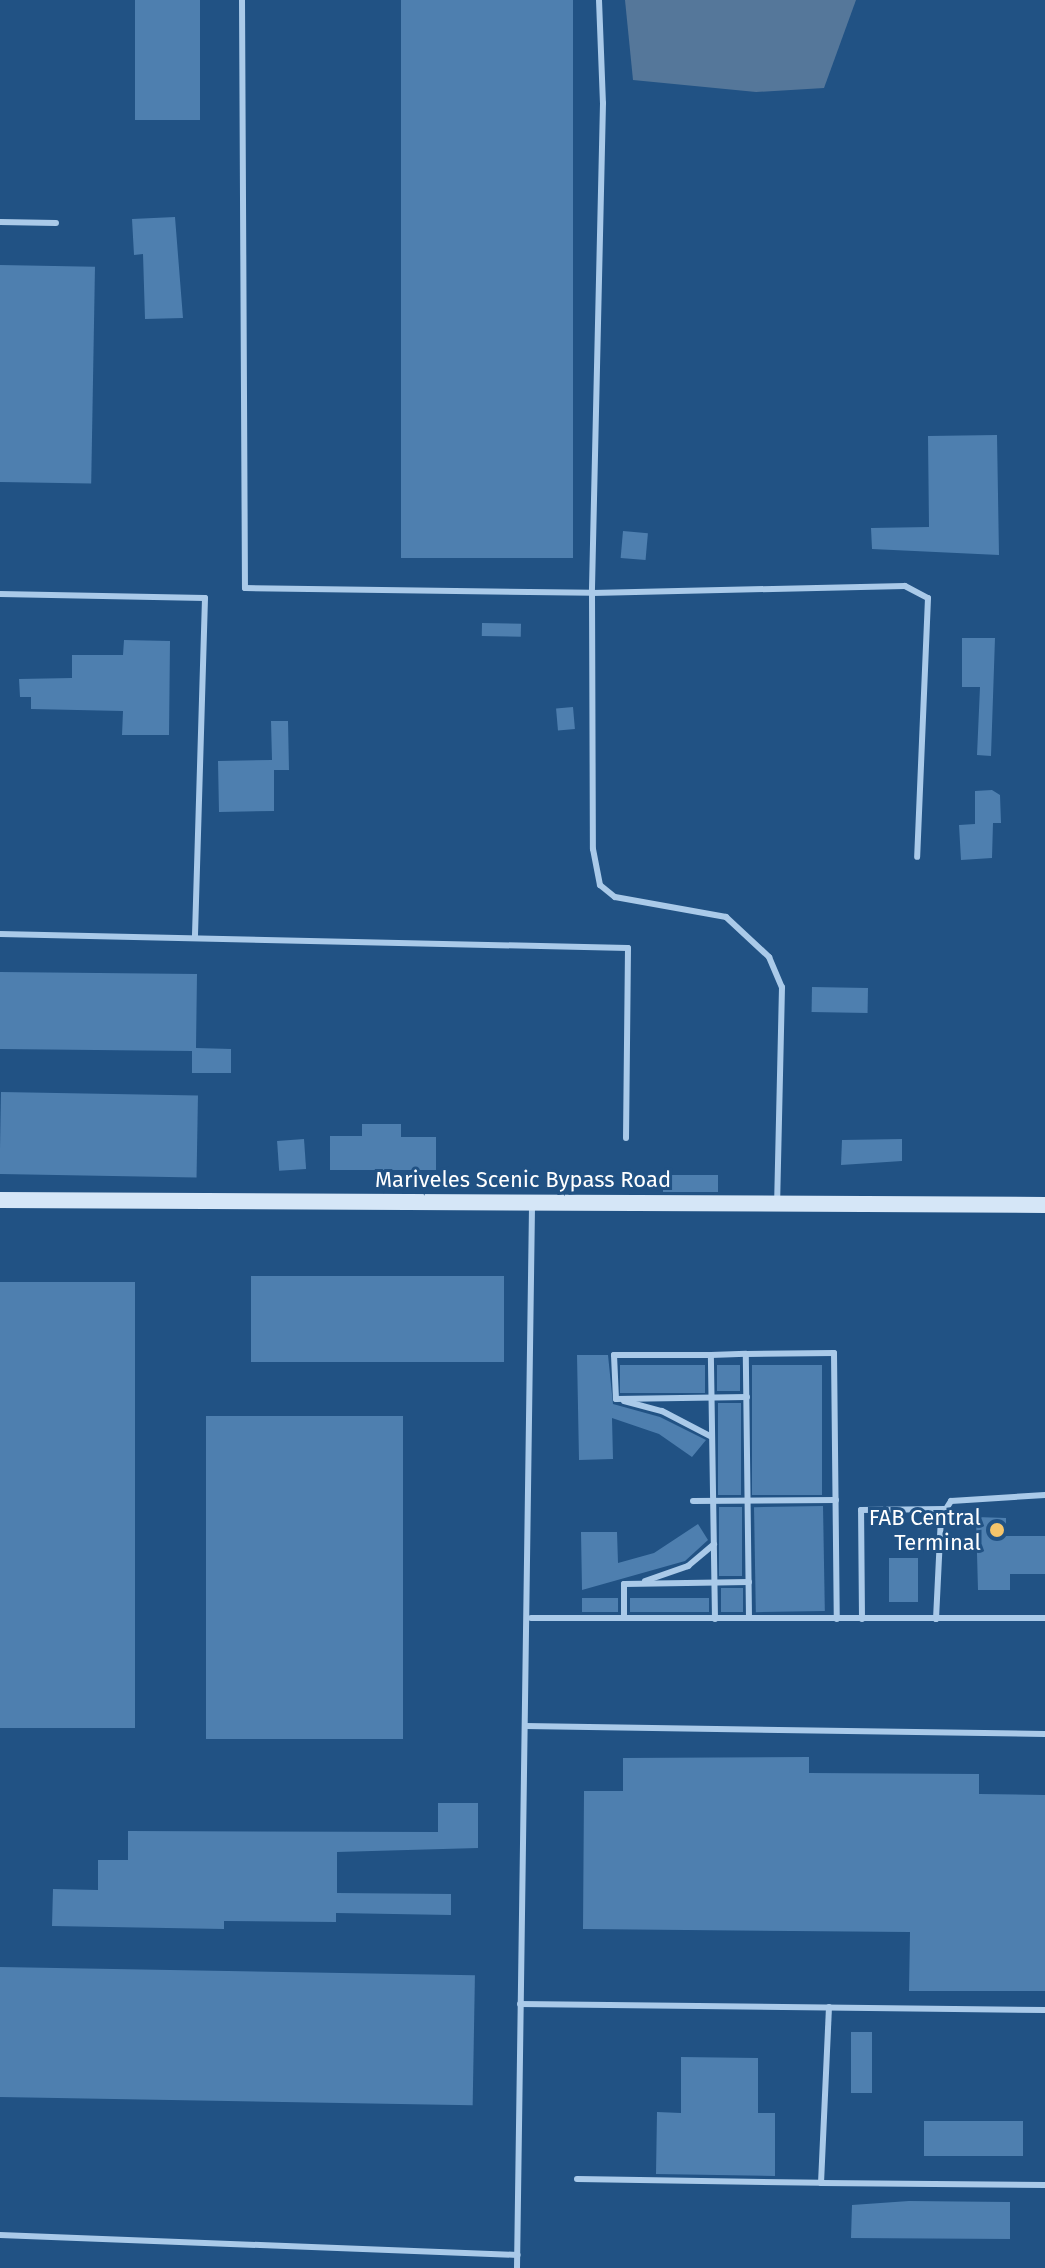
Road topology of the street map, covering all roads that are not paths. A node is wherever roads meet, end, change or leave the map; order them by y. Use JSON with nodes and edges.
{"nodes":[{"id":1,"x":242,"y":0,"type":"edge"},
{"id":2,"x":599,"y":0,"type":"edge"},
{"id":3,"x":0,"y":222,"type":"edge"},
{"id":4,"x":56,"y":223,"type":"dead end"},
{"id":5,"x":592,"y":593,"type":"junction"},
{"id":6,"x":0,"y":594,"type":"edge"},
{"id":7,"x":917,"y":857,"type":"dead end"},
{"id":8,"x":0,"y":934,"type":"edge"},
{"id":9,"x":195,"y":938,"type":"junction"},
{"id":10,"x":626,"y":1138,"type":"dead end"},
{"id":11,"x":0,"y":1200,"type":"edge"},
{"id":12,"x":532,"y":1202,"type":"junction"},
{"id":13,"x":777,"y":1203,"type":"junction"},
{"id":14,"x":1045,"y":1205,"type":"edge"},
{"id":15,"x":746,"y":1354,"type":"junction"},
{"id":16,"x":711,"y":1355,"type":"junction"},
{"id":17,"x":747,"y":1397,"type":"junction"},
{"id":18,"x":712,"y":1398,"type":"junction"},
{"id":19,"x":616,"y":1399,"type":"junction"},
{"id":20,"x":712,"y":1437,"type":"junction"},
{"id":21,"x":1045,"y":1495,"type":"edge"},
{"id":22,"x":713,"y":1500,"type":"junction"},
{"id":23,"x":748,"y":1500,"type":"junction"},
{"id":24,"x":836,"y":1500,"type":"junction"},
{"id":25,"x":693,"y":1501,"type":"dead end"},
{"id":26,"x":945,"y":1509,"type":"junction"},
{"id":27,"x":714,"y":1544,"type":"junction"},
{"id":28,"x":715,"y":1582,"type":"junction"},
{"id":29,"x":749,"y":1582,"type":"junction"},
{"id":30,"x":624,"y":1584,"type":"junction"},
{"id":31,"x":531,"y":1618,"type":"junction"},
{"id":32,"x":624,"y":1618,"type":"junction"},
{"id":33,"x":749,"y":1618,"type":"junction"},
{"id":34,"x":1045,"y":1618,"type":"edge"},
{"id":35,"x":715,"y":1619,"type":"junction"},
{"id":36,"x":837,"y":1619,"type":"junction"},
{"id":37,"x":862,"y":1619,"type":"junction"},
{"id":38,"x":936,"y":1619,"type":"junction"},
{"id":39,"x":525,"y":1726,"type":"junction"},
{"id":40,"x":1045,"y":1734,"type":"edge"},
{"id":41,"x":520,"y":2004,"type":"junction"},
{"id":42,"x":829,"y":2007,"type":"junction"},
{"id":43,"x":1045,"y":2010,"type":"edge"},
{"id":44,"x":577,"y":2179,"type":"dead end"},
{"id":45,"x":821,"y":2183,"type":"junction"},
{"id":46,"x":1045,"y":2185,"type":"edge"},
{"id":47,"x":0,"y":2235,"type":"edge"},
{"id":48,"x":518,"y":2255,"type":"junction"},
{"id":49,"x":517,"y":2268,"type":"edge"}],
"edges":[{"from":1,"to":5,"type":"lane"},
{"from":2,"to":5,"type":"lane"},
{"from":3,"to":4,"type":"lane"},
{"from":5,"to":7,"type":"lane"},
{"from":5,"to":13,"type":"lane"},
{"from":6,"to":9,"type":"lane"},
{"from":8,"to":9,"type":"lane"},
{"from":9,"to":10,"type":"lane"},
{"from":11,"to":12,"type":"main road","name":"Mariveles Scenic Bypass Road"},
{"from":12,"to":13,"type":"main road","name":"Mariveles Scenic Bypass Road"},
{"from":12,"to":31,"type":"lane"},
{"from":13,"to":14,"type":"main road","name":"Mariveles Scenic Bypass Road"},
{"from":15,"to":16,"type":"lane"},
{"from":15,"to":17,"type":"lane"},
{"from":15,"to":24,"type":"lane"},
{"from":16,"to":18,"type":"lane"},
{"from":16,"to":19,"type":"lane"},
{"from":17,"to":18,"type":"lane"},
{"from":17,"to":23,"type":"lane"},
{"from":18,"to":19,"type":"lane"},
{"from":18,"to":20,"type":"lane"},
{"from":19,"to":20,"type":"lane"},
{"from":20,"to":22,"type":"lane"},
{"from":21,"to":26,"type":"lane"},
{"from":22,"to":23,"type":"lane"},
{"from":22,"to":25,"type":"lane"},
{"from":22,"to":27,"type":"lane"},
{"from":23,"to":24,"type":"lane"},
{"from":23,"to":29,"type":"lane"},
{"from":24,"to":36,"type":"lane"},
{"from":26,"to":37,"type":"lane"},
{"from":26,"to":38,"type":"lane"},
{"from":27,"to":28,"type":"lane"},
{"from":27,"to":30,"type":"lane"},
{"from":28,"to":29,"type":"lane"},
{"from":28,"to":30,"type":"lane"},
{"from":28,"to":35,"type":"lane"},
{"from":29,"to":33,"type":"lane"},
{"from":30,"to":32,"type":"lane"},
{"from":31,"to":32,"type":"lane"},
{"from":31,"to":39,"type":"lane"},
{"from":32,"to":35,"type":"lane"},
{"from":33,"to":35,"type":"lane"},
{"from":33,"to":36,"type":"lane"},
{"from":34,"to":38,"type":"lane"},
{"from":36,"to":37,"type":"lane"},
{"from":37,"to":38,"type":"lane"},
{"from":39,"to":40,"type":"lane"},
{"from":39,"to":41,"type":"lane"},
{"from":41,"to":42,"type":"lane"},
{"from":41,"to":48,"type":"lane"},
{"from":42,"to":43,"type":"lane"},
{"from":42,"to":45,"type":"lane"},
{"from":44,"to":45,"type":"lane"},
{"from":45,"to":46,"type":"lane"},
{"from":47,"to":48,"type":"lane"},
{"from":48,"to":49,"type":"lane"}]}
